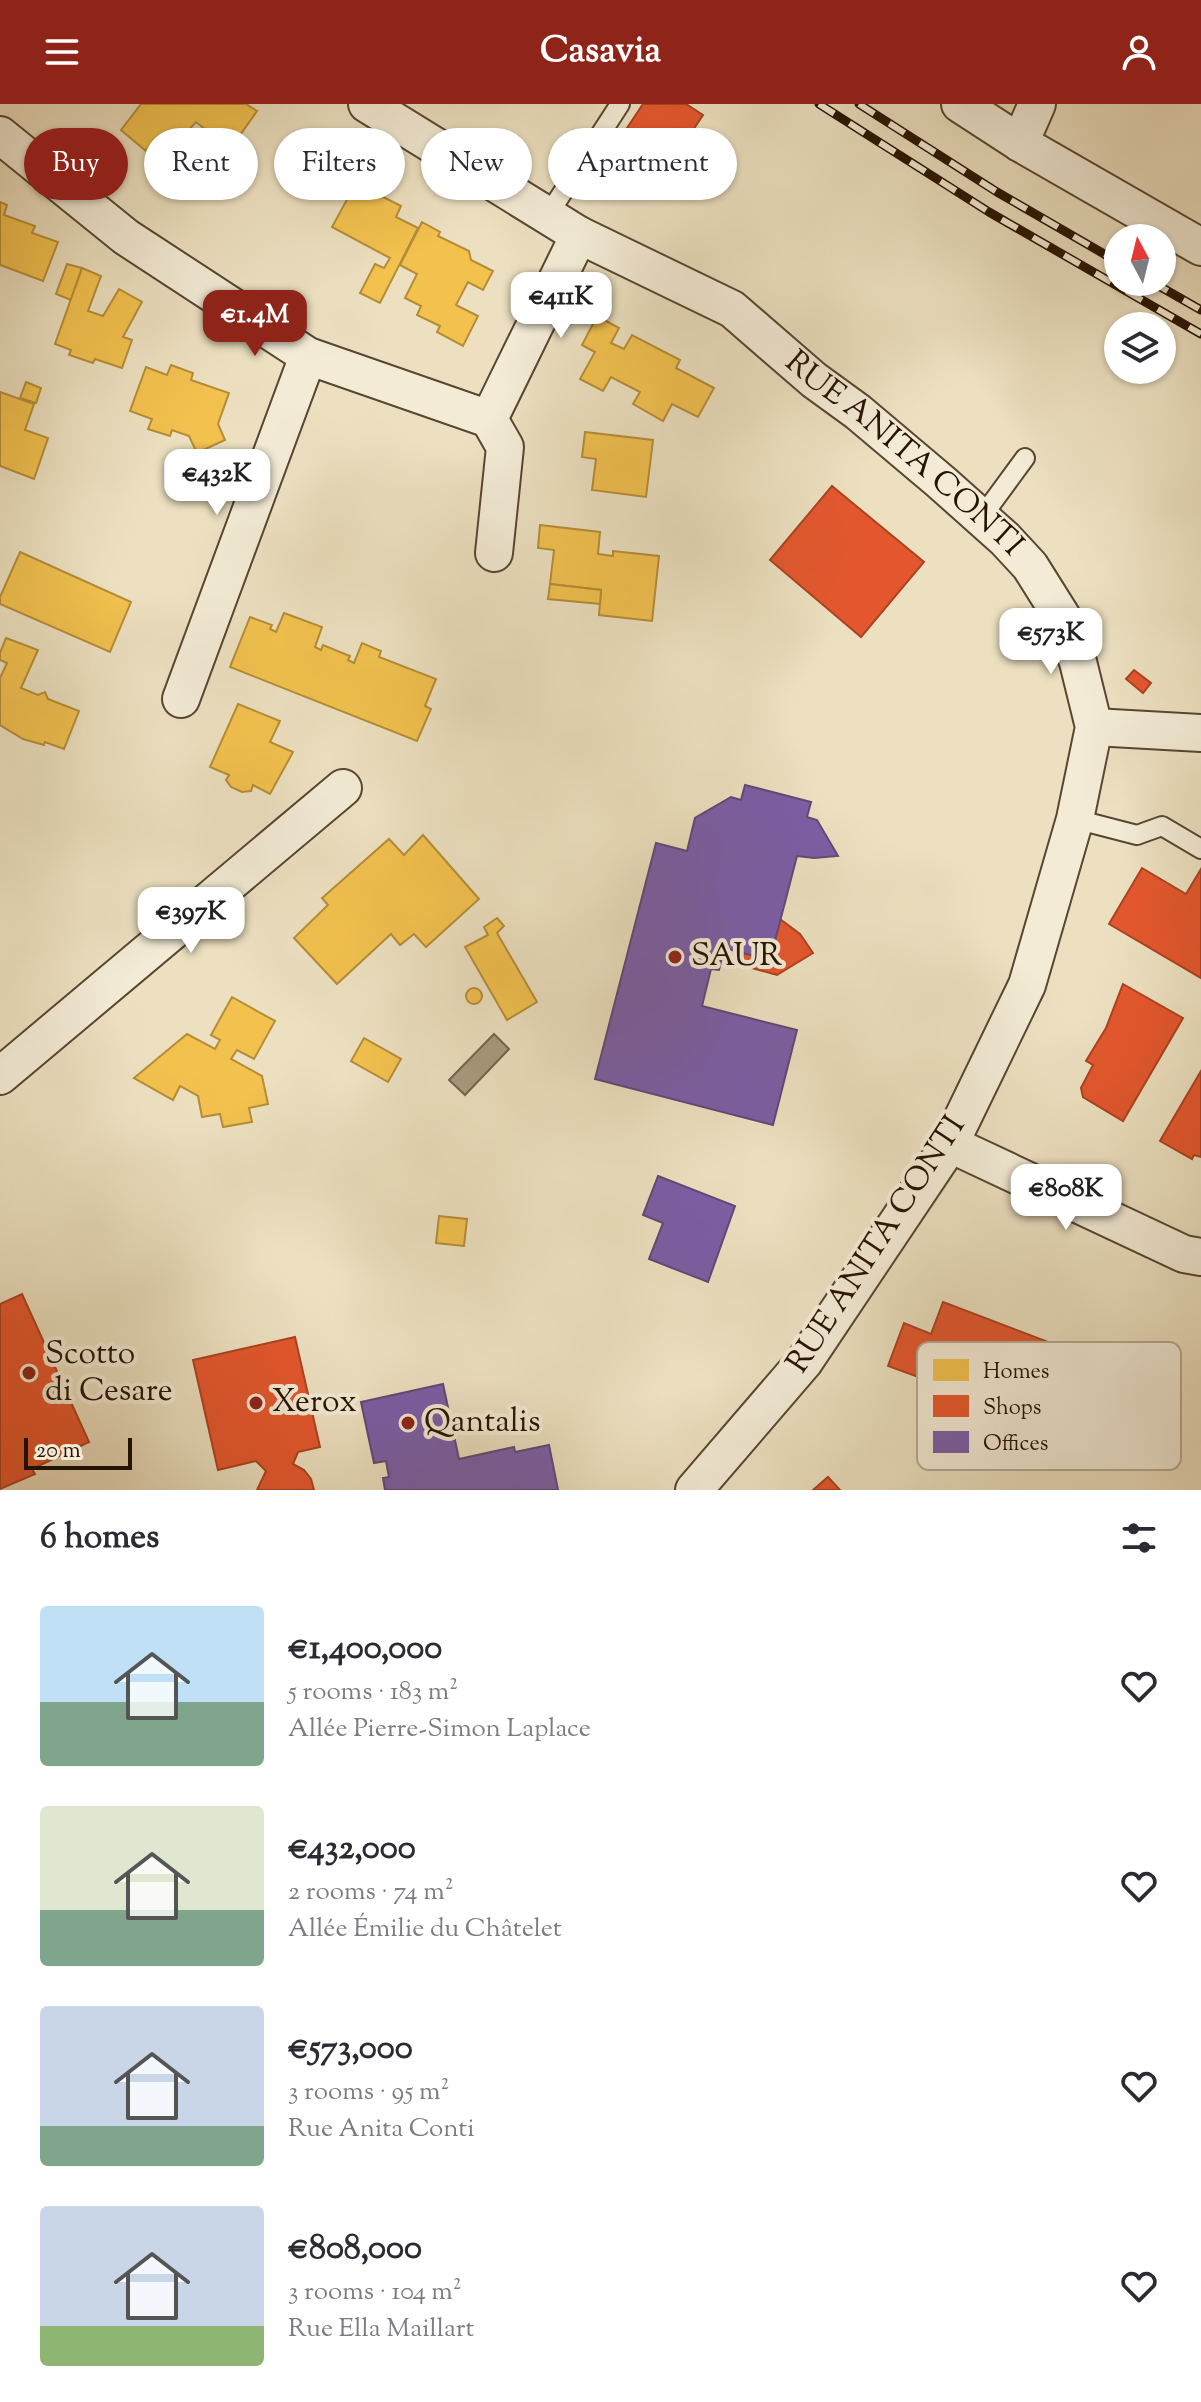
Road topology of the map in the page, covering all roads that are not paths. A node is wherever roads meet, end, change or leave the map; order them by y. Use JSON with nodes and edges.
{"nodes":[{"id":1,"x":367,"y":104,"type":"edge"},
{"id":2,"x":620,"y":104,"type":"edge"},
{"id":3,"x":960,"y":104,"type":"edge"},
{"id":4,"x":1037,"y":104,"type":"edge"},
{"id":5,"x":0,"y":135,"type":"edge"},
{"id":6,"x":1020,"y":143,"type":"junction"},
{"id":7,"x":548,"y":215,"type":"junction"},
{"id":8,"x":579,"y":235,"type":"junction"},
{"id":9,"x":1201,"y":247,"type":"edge"},
{"id":10,"x":308,"y":356,"type":"junction"},
{"id":11,"x":489,"y":419,"type":"junction"},
{"id":12,"x":1025,"y":458,"type":"dead end"},
{"id":13,"x":981,"y":518,"type":"junction"},
{"id":14,"x":494,"y":553,"type":"dead end"},
{"id":15,"x":181,"y":699,"type":"dead end"},
{"id":16,"x":1094,"y":727,"type":"junction"},
{"id":17,"x":1201,"y":733,"type":"edge"},
{"id":18,"x":343,"y":788,"type":"dead end"},
{"id":19,"x":1075,"y":819,"type":"junction"},
{"id":20,"x":1201,"y":849,"type":"edge"},
{"id":21,"x":0,"y":1076,"type":"edge"},
{"id":22,"x":950,"y":1144,"type":"junction"},
{"id":23,"x":1201,"y":1257,"type":"edge"},
{"id":24,"x":694,"y":1490,"type":"edge"}],
"edges":[{"from":1,"to":7,"type":"street","name":"RUE ANITA CONTI"},
{"from":2,"to":7,"type":"lane"},
{"from":3,"to":6,"type":"street"},
{"from":4,"to":6,"type":"street"},
{"from":5,"to":10,"type":"street"},
{"from":6,"to":9,"type":"street"},
{"from":7,"to":8,"type":"street","name":"RUE ANITA CONTI"},
{"from":8,"to":11,"type":"street"},
{"from":8,"to":13,"type":"street","name":"RUE ANITA CONTI"},
{"from":10,"to":11,"type":"street"},
{"from":10,"to":15,"type":"street"},
{"from":11,"to":14,"type":"street"},
{"from":12,"to":13,"type":"lane"},
{"from":13,"to":16,"type":"street","name":"RUE ANITA CONTI"},
{"from":16,"to":17,"type":"street"},
{"from":16,"to":19,"type":"street","name":"RUE ANITA CONTI"},
{"from":18,"to":21,"type":"street"},
{"from":19,"to":20,"type":"lane"},
{"from":19,"to":22,"type":"street","name":"RUE ANITA CONTI"},
{"from":22,"to":23,"type":"street"},
{"from":22,"to":24,"type":"street","name":"RUE ANITA CONTI"}]}
